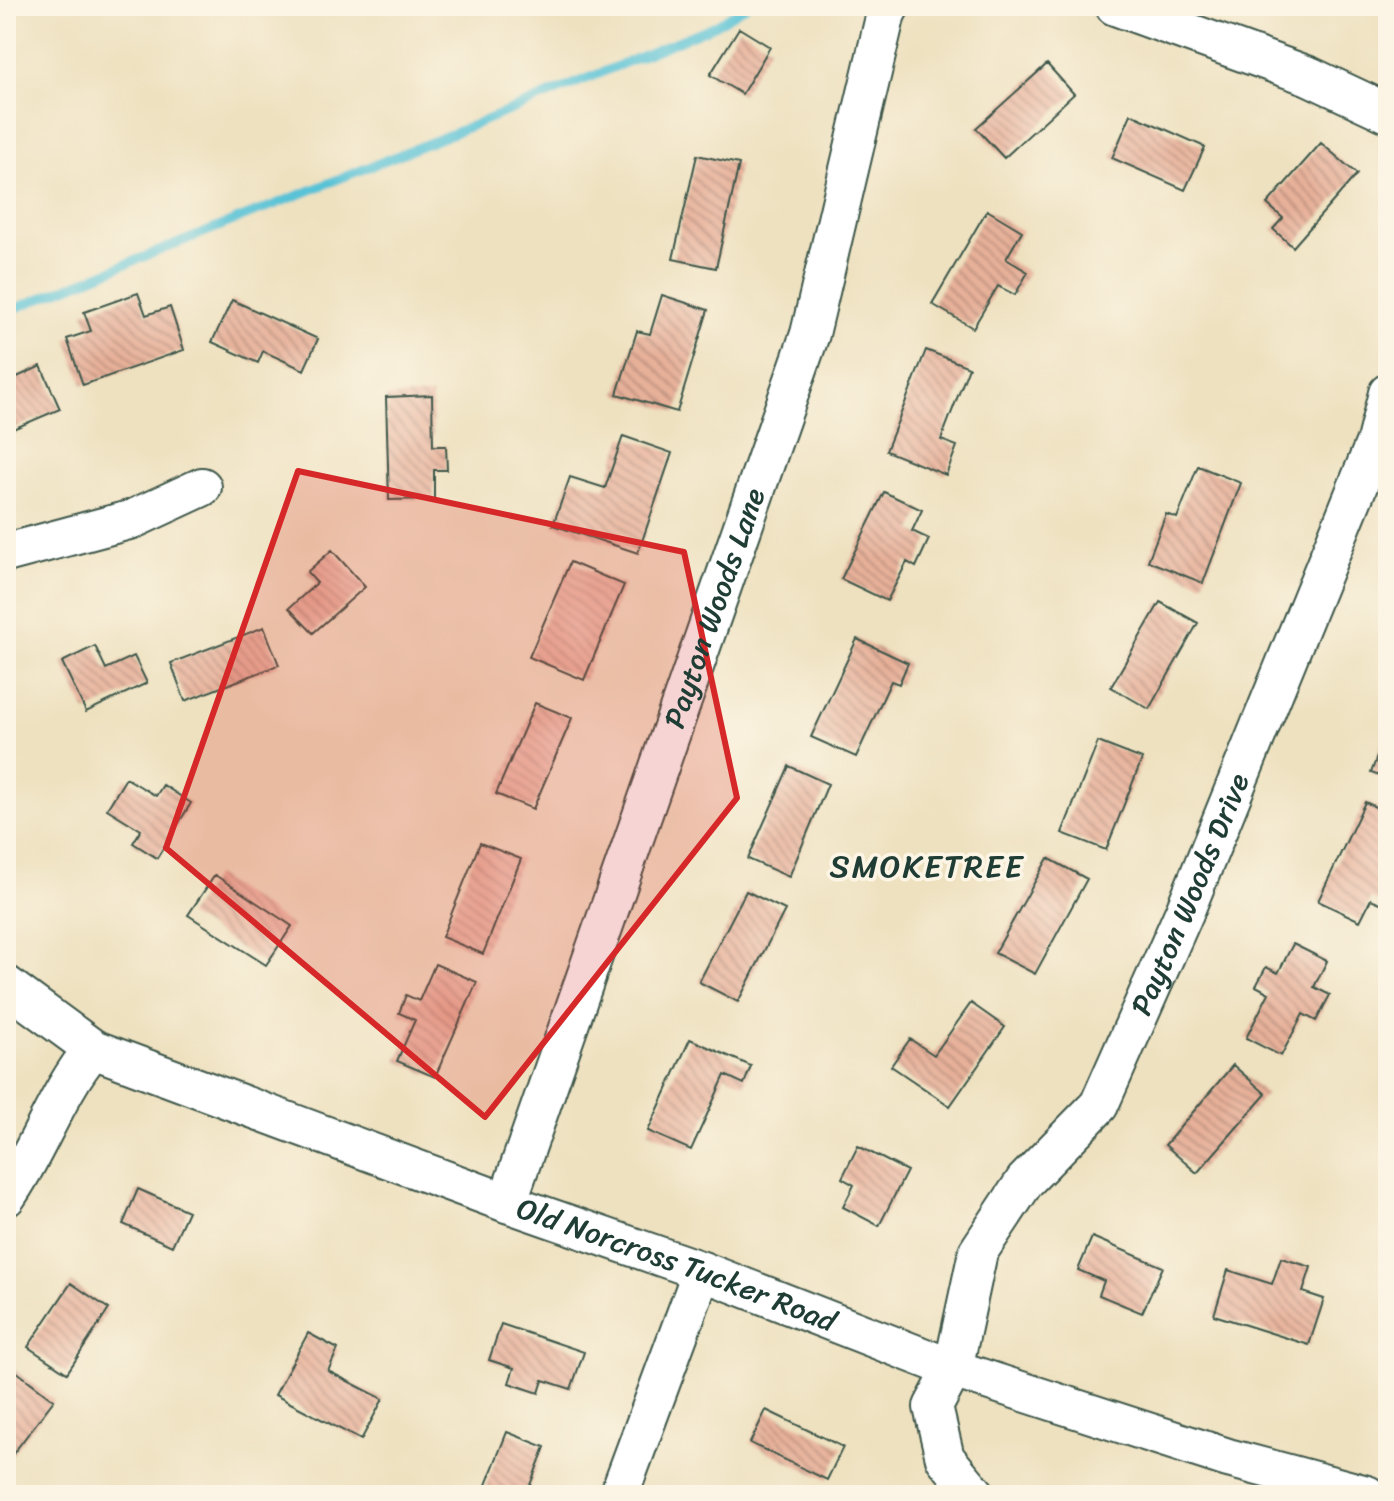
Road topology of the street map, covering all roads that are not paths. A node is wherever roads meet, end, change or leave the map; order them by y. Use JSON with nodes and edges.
{"nodes":[{"id":1,"x":890,"y":6,"type":"edge"},
{"id":2,"x":1115,"y":6,"type":"edge"},
{"id":3,"x":1388,"y":113,"type":"edge"},
{"id":4,"x":1388,"y":393,"type":"edge"},
{"id":5,"x":202,"y":487,"type":"dead end"},
{"id":6,"x":6,"y":553,"type":"edge"},
{"id":7,"x":6,"y":985,"type":"edge"},
{"id":8,"x":93,"y":1049,"type":"junction"},
{"id":9,"x":6,"y":1197,"type":"edge"},
{"id":10,"x":507,"y":1203,"type":"junction"},
{"id":11,"x":702,"y":1271,"type":"junction"},
{"id":12,"x":953,"y":1369,"type":"junction"},
{"id":13,"x":619,"y":1495,"type":"edge"},
{"id":14,"x":976,"y":1495,"type":"edge"},
{"id":15,"x":1367,"y":1495,"type":"edge"}],
"edges":[{"from":1,"to":10,"type":"street","name":"Payton Woods Lane"},
{"from":2,"to":3,"type":"street"},
{"from":4,"to":12,"type":"street","name":"Payton Woods Drive"},
{"from":5,"to":6,"type":"street"},
{"from":7,"to":8,"type":"street","name":"Old Norcross Tucker Road"},
{"from":8,"to":9,"type":"street"},
{"from":8,"to":10,"type":"street","name":"Old Norcross Tucker Road"},
{"from":10,"to":11,"type":"street","name":"Old Norcross Tucker Road"},
{"from":11,"to":12,"type":"street","name":"Old Norcross Tucker Road"},
{"from":11,"to":13,"type":"street"},
{"from":12,"to":14,"type":"street","name":"Payton Woods Drive"},
{"from":12,"to":15,"type":"street","name":"Old Norcross Tucker Road"}]}
